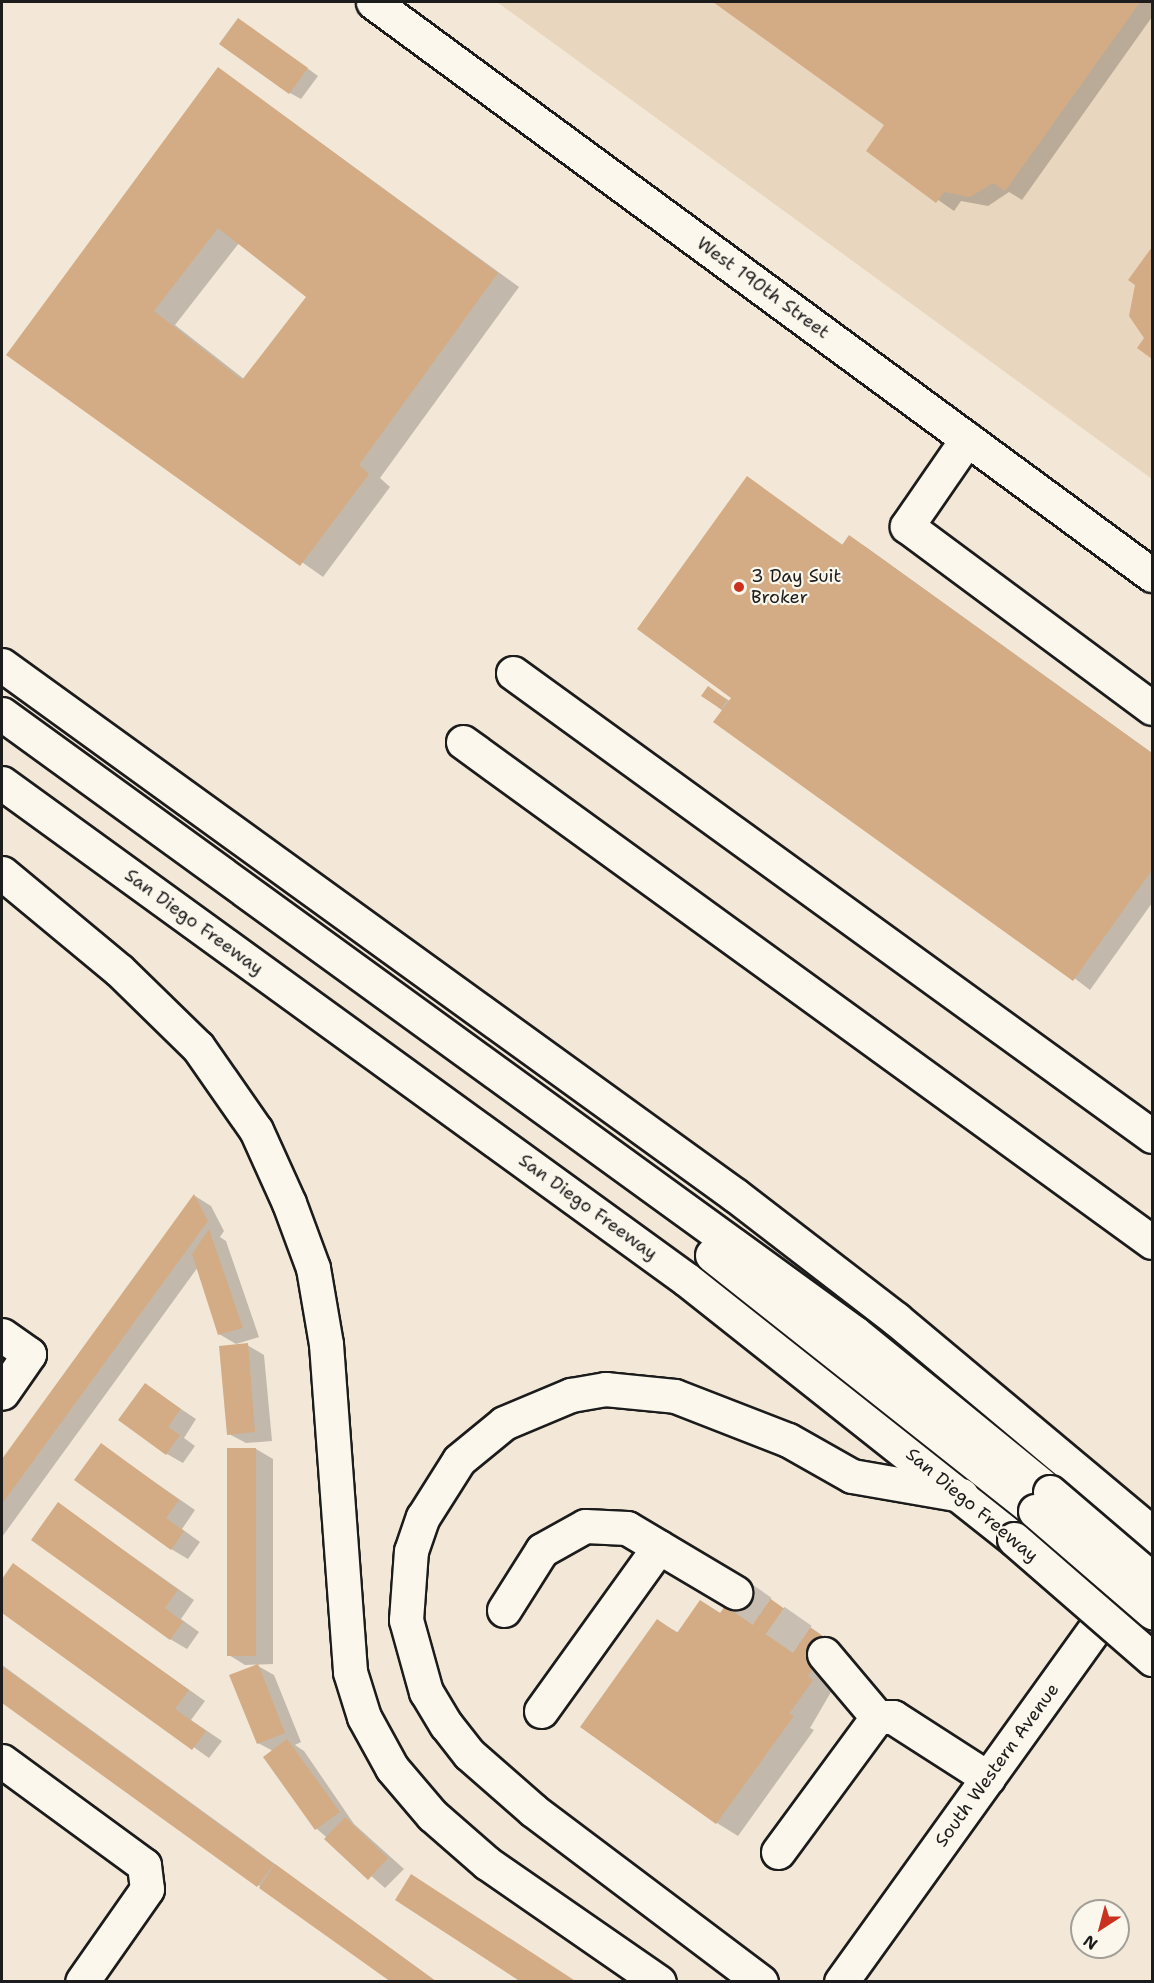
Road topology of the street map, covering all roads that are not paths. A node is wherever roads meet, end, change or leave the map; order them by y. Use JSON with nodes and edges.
{"nodes":[{"id":1,"x":373,"y":2,"type":"edge"},
{"id":2,"x":967,"y":439,"type":"junction"},
{"id":3,"x":1152,"y":575,"type":"edge"},
{"id":4,"x":2,"y":665,"type":"edge"},
{"id":5,"x":513,"y":673,"type":"dead end"},
{"id":6,"x":1152,"y":708,"type":"edge"},
{"id":7,"x":2,"y":714,"type":"edge"},
{"id":8,"x":2,"y":739,"type":"edge"},
{"id":9,"x":463,"y":742,"type":"dead end"},
{"id":10,"x":2,"y":783,"type":"edge"},
{"id":11,"x":2,"y":873,"type":"edge"},
{"id":12,"x":1152,"y":1136,"type":"edge"},
{"id":13,"x":1152,"y":1242,"type":"edge"},
{"id":14,"x":2,"y":1335,"type":"edge"},
{"id":15,"x":2,"y":1393,"type":"edge"},
{"id":16,"x":962,"y":1496,"type":"junction"},
{"id":17,"x":1043,"y":1502,"type":"junction"},
{"id":18,"x":1152,"y":1533,"type":"edge"},
{"id":19,"x":658,"y":1546,"type":"junction"},
{"id":20,"x":1152,"y":1549,"type":"edge"},
{"id":21,"x":1152,"y":1579,"type":"edge"},
{"id":22,"x":735,"y":1592,"type":"tunnel mouth"},
{"id":23,"x":504,"y":1610,"type":"dead end"},
{"id":24,"x":1152,"y":1612,"type":"edge"},
{"id":25,"x":824,"y":1654,"type":"tunnel mouth"},
{"id":26,"x":1152,"y":1659,"type":"edge"},
{"id":27,"x":541,"y":1711,"type":"dead end"},
{"id":28,"x":877,"y":1717,"type":"junction"},
{"id":29,"x":2,"y":1761,"type":"edge"},
{"id":30,"x":988,"y":1778,"type":"junction"},
{"id":31,"x":778,"y":1852,"type":"dead end"},
{"id":32,"x":82,"y":1982,"type":"edge"},
{"id":33,"x":659,"y":1982,"type":"edge"},
{"id":34,"x":761,"y":1982,"type":"edge"},
{"id":35,"x":841,"y":1982,"type":"edge"}],
"edges":[{"from":1,"to":2,"type":"main road","name":"West 190th Street"},
{"from":2,"to":3,"type":"main road","name":"West 190th Street"},
{"from":2,"to":6,"type":"main road"},
{"from":4,"to":18,"type":"main road"},
{"from":5,"to":12,"type":"main road"},
{"from":7,"to":17,"type":"main road"},
{"from":8,"to":17,"type":"main road"},
{"from":9,"to":13,"type":"main road"},
{"from":10,"to":16,"type":"main road","name":"San Diego Freeway"},
{"from":11,"to":33,"type":"main road"},
{"from":14,"to":15,"type":"main road"},
{"from":16,"to":26,"type":"main road","name":"San Diego Freeway","bridge":true},
{"from":16,"to":34,"type":"main road"},
{"from":17,"to":21,"type":"main road","bridge":true},
{"from":17,"to":24,"type":"main road","bridge":true},
{"from":19,"to":22,"type":"main road"},
{"from":19,"to":23,"type":"main road"},
{"from":19,"to":27,"type":"main road"},
{"from":20,"to":30,"type":"main road","name":"South Western Avenue"},
{"from":25,"to":28,"type":"main road"},
{"from":28,"to":30,"type":"main road"},
{"from":28,"to":31,"type":"main road"},
{"from":29,"to":32,"type":"main road"},
{"from":30,"to":35,"type":"main road","name":"South Western Avenue"}]}
